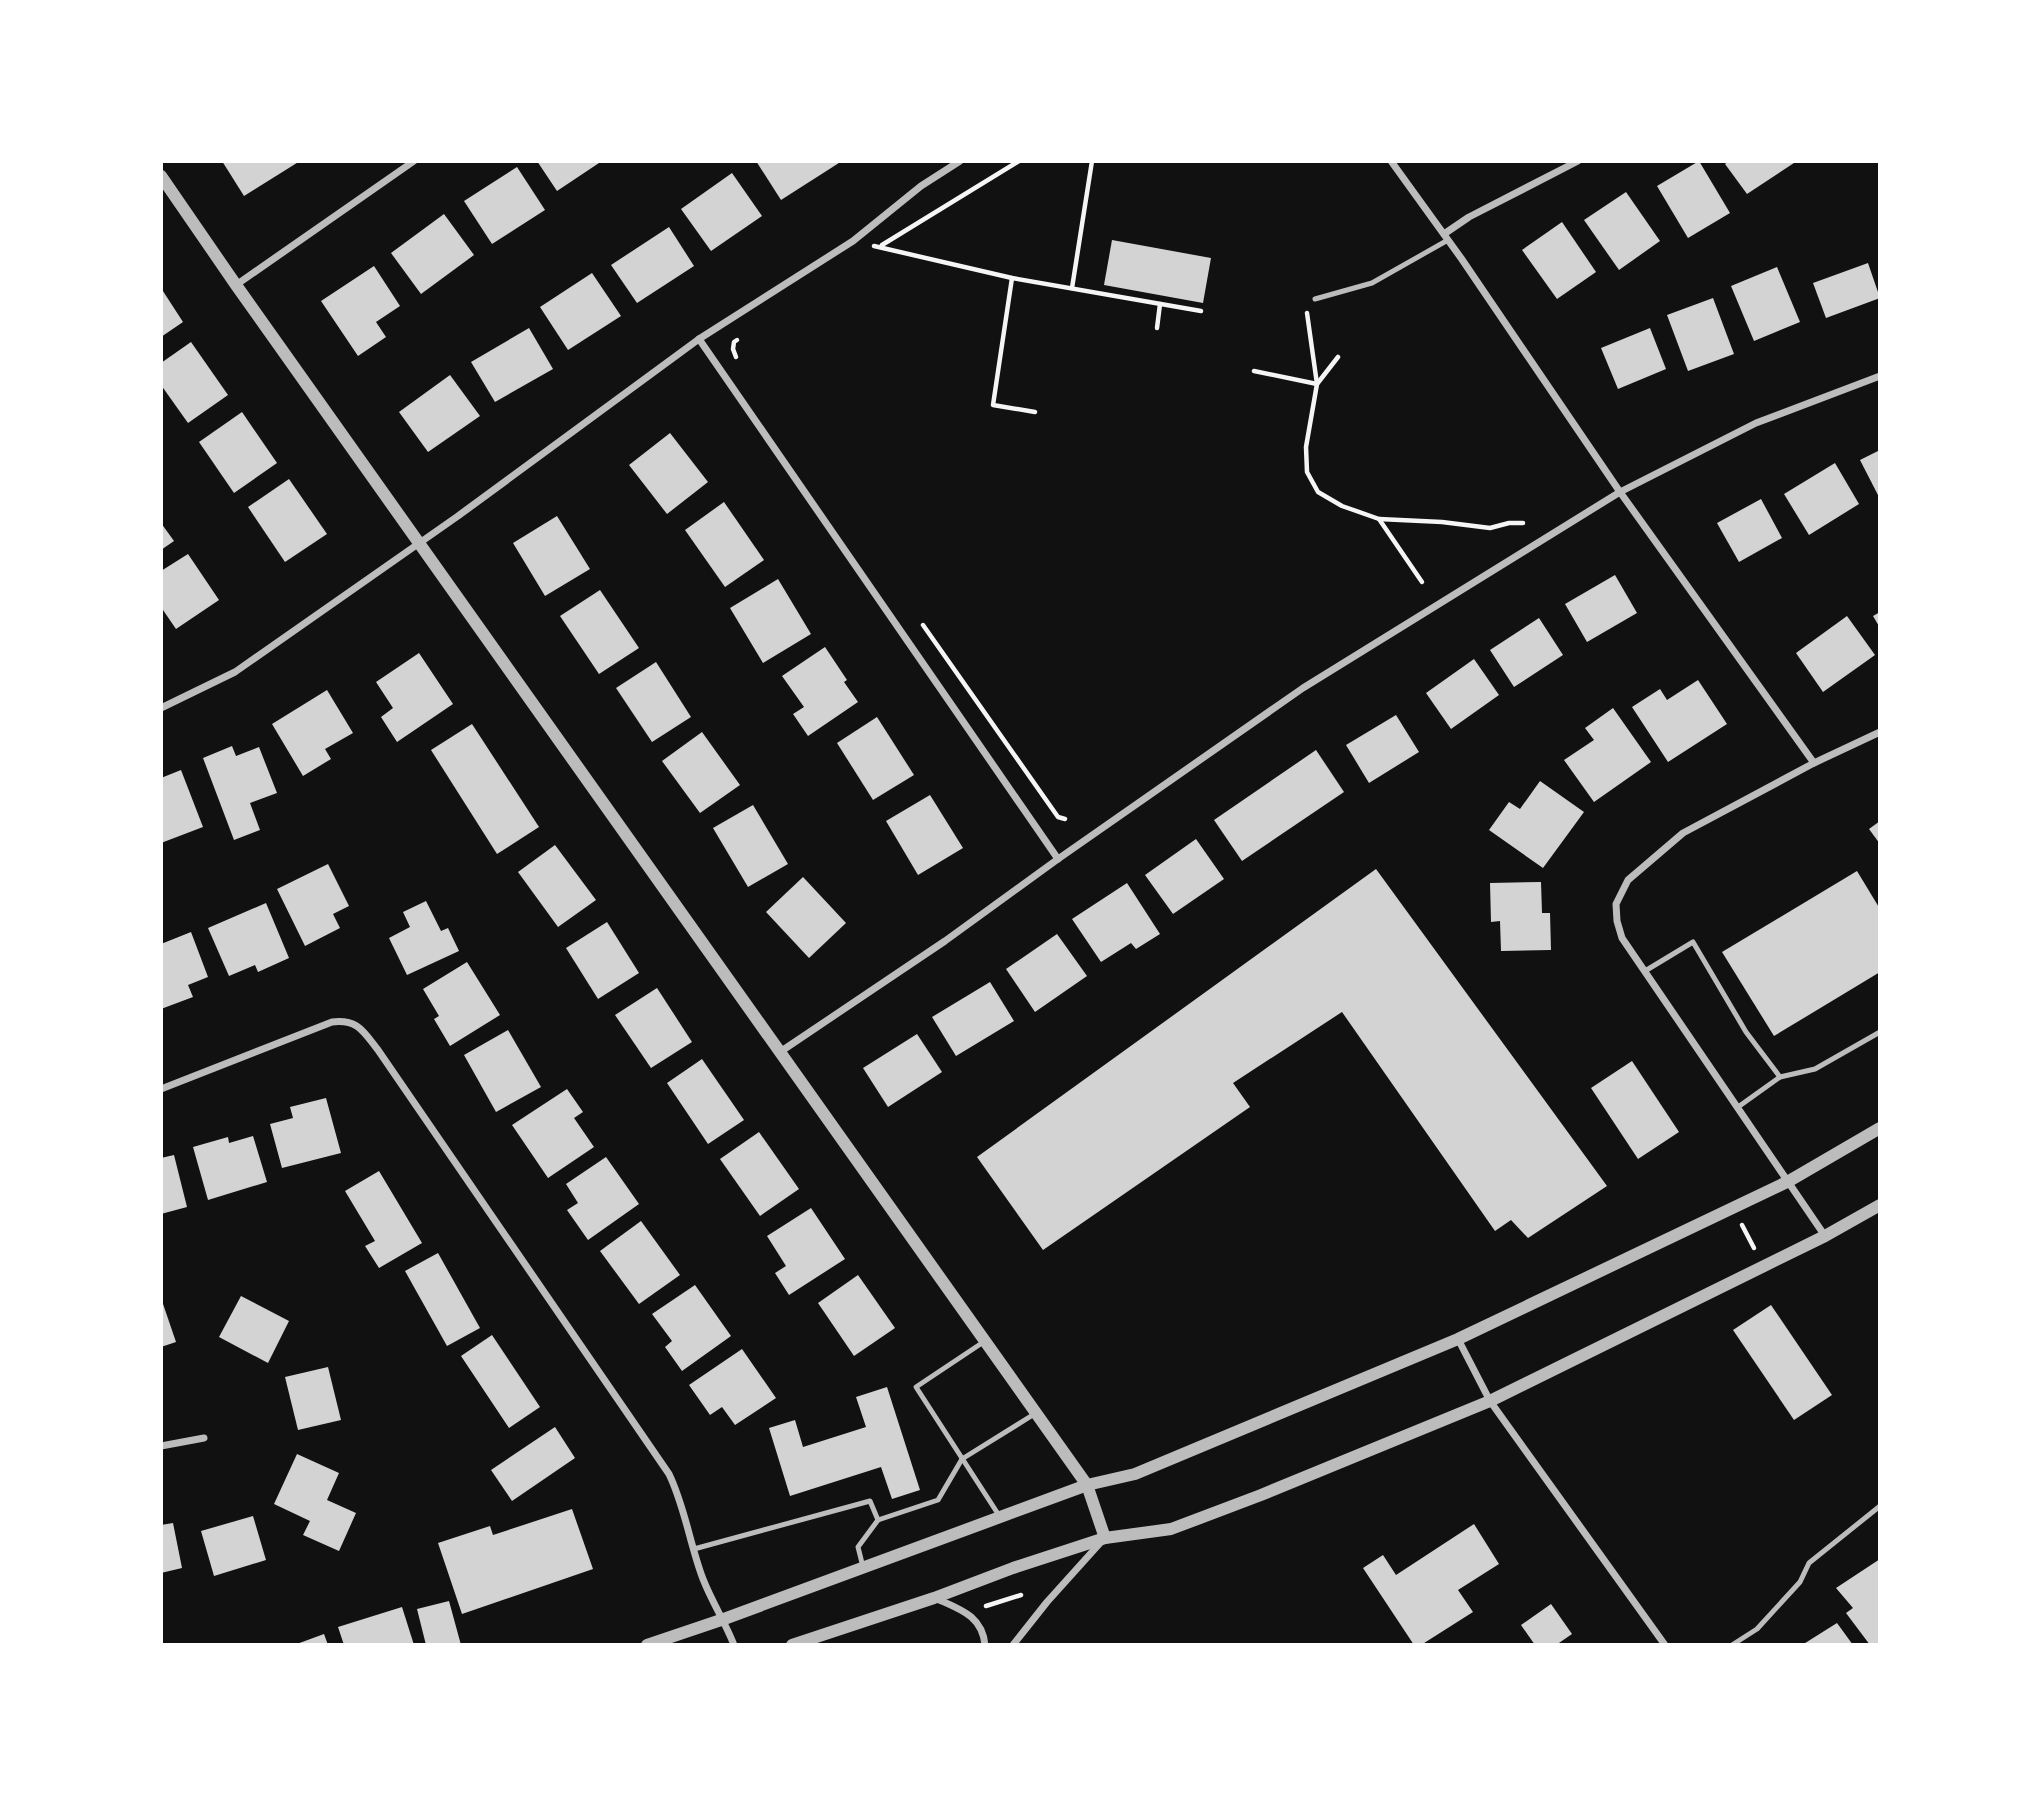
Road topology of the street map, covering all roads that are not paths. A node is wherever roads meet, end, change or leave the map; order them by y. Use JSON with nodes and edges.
{"nodes":[{"id":1,"x":414,"y":161,"type":"edge"},
{"id":2,"x":960,"y":161,"type":"edge"},
{"id":3,"x":1391,"y":161,"type":"edge"},
{"id":4,"x":1578,"y":161,"type":"edge"},
{"id":5,"x":161,"y":176,"type":"edge"},
{"id":6,"x":1446,"y":237,"type":"junction"},
{"id":7,"x":236,"y":285,"type":"junction"},
{"id":8,"x":1315,"y":299,"type":"dead end"},
{"id":9,"x":699,"y":339,"type":"junction"},
{"id":10,"x":1880,"y":376,"type":"edge"},
{"id":11,"x":1620,"y":492,"type":"junction"},
{"id":12,"x":419,"y":544,"type":"junction"},
{"id":13,"x":161,"y":708,"type":"edge"},
{"id":14,"x":1880,"y":732,"type":"edge"},
{"id":15,"x":1814,"y":763,"type":"junction"},
{"id":16,"x":1058,"y":859,"type":"junction"},
{"id":17,"x":1645,"y":971,"type":"junction"},
{"id":18,"x":1880,"y":1032,"type":"edge"},
{"id":19,"x":780,"y":1052,"type":"junction"},
{"id":20,"x":1780,"y":1077,"type":"junction"},
{"id":21,"x":161,"y":1089,"type":"edge"},
{"id":22,"x":1738,"y":1107,"type":"junction"},
{"id":23,"x":1880,"y":1128,"type":"edge"},
{"id":24,"x":1789,"y":1181,"type":"junction"},
{"id":25,"x":1880,"y":1205,"type":"edge"},
{"id":26,"x":1825,"y":1237,"type":"junction"},
{"id":27,"x":1458,"y":1339,"type":"junction"},
{"id":28,"x":985,"y":1342,"type":"junction"},
{"id":29,"x":1490,"y":1401,"type":"junction"},
{"id":30,"x":1036,"y":1413,"type":"junction"},
{"id":31,"x":204,"y":1438,"type":"dead end"},
{"id":32,"x":161,"y":1446,"type":"edge"},
{"id":33,"x":962,"y":1459,"type":"junction"},
{"id":34,"x":1087,"y":1485,"type":"junction"},
{"id":35,"x":1880,"y":1506,"type":"edge"},
{"id":36,"x":1000,"y":1517,"type":"junction"},
{"id":37,"x":878,"y":1520,"type":"junction"},
{"id":38,"x":1105,"y":1538,"type":"junction"},
{"id":39,"x":694,"y":1549,"type":"junction"},
{"id":40,"x":863,"y":1568,"type":"junction"},
{"id":41,"x":934,"y":1598,"type":"junction"},
{"id":42,"x":724,"y":1619,"type":"junction"},
{"id":43,"x":647,"y":1645,"type":"edge"},
{"id":44,"x":734,"y":1645,"type":"edge"},
{"id":45,"x":792,"y":1645,"type":"edge"},
{"id":46,"x":985,"y":1645,"type":"edge"},
{"id":47,"x":1013,"y":1645,"type":"edge"},
{"id":48,"x":1665,"y":1645,"type":"edge"},
{"id":49,"x":1732,"y":1645,"type":"edge"}],
"edges":[{"from":1,"to":7,"type":"street"},
{"from":2,"to":9,"type":"street"},
{"from":3,"to":6,"type":"street"},
{"from":4,"to":6,"type":"street"},
{"from":5,"to":7,"type":"street"},
{"from":6,"to":8,"type":"lane"},
{"from":6,"to":11,"type":"street"},
{"from":7,"to":12,"type":"street"},
{"from":9,"to":12,"type":"street"},
{"from":9,"to":16,"type":"street"},
{"from":10,"to":11,"type":"street"},
{"from":11,"to":15,"type":"street"},
{"from":11,"to":16,"type":"street"},
{"from":12,"to":13,"type":"street"},
{"from":12,"to":19,"type":"street"},
{"from":14,"to":15,"type":"street"},
{"from":15,"to":17,"type":"street"},
{"from":16,"to":19,"type":"street"},
{"from":17,"to":20,"type":"lane"},
{"from":17,"to":22,"type":"street"},
{"from":18,"to":20,"type":"lane"},
{"from":19,"to":28,"type":"street"},
{"from":20,"to":22,"type":"lane"},
{"from":21,"to":39,"type":"street"},
{"from":22,"to":24,"type":"street"},
{"from":23,"to":24,"type":"street"},
{"from":24,"to":26,"type":"street"},
{"from":24,"to":27,"type":"street"},
{"from":25,"to":26,"type":"street"},
{"from":26,"to":29,"type":"street"},
{"from":27,"to":29,"type":"street"},
{"from":27,"to":34,"type":"street"},
{"from":28,"to":30,"type":"street"},
{"from":28,"to":33,"type":"lane"},
{"from":29,"to":38,"type":"street"},
{"from":29,"to":48,"type":"street"},
{"from":30,"to":33,"type":"lane"},
{"from":30,"to":34,"type":"street"},
{"from":31,"to":32,"type":"street"},
{"from":33,"to":36,"type":"lane"},
{"from":33,"to":37,"type":"lane"},
{"from":34,"to":36,"type":"street"},
{"from":34,"to":38,"type":"street"},
{"from":35,"to":49,"type":"lane"},
{"from":36,"to":40,"type":"street"},
{"from":37,"to":39,"type":"lane"},
{"from":37,"to":40,"type":"lane"},
{"from":38,"to":41,"type":"street"},
{"from":38,"to":47,"type":"street"},
{"from":39,"to":42,"type":"street"},
{"from":40,"to":42,"type":"street"},
{"from":41,"to":45,"type":"street"},
{"from":41,"to":46,"type":"street"},
{"from":42,"to":43,"type":"street"},
{"from":42,"to":44,"type":"street"}]}
